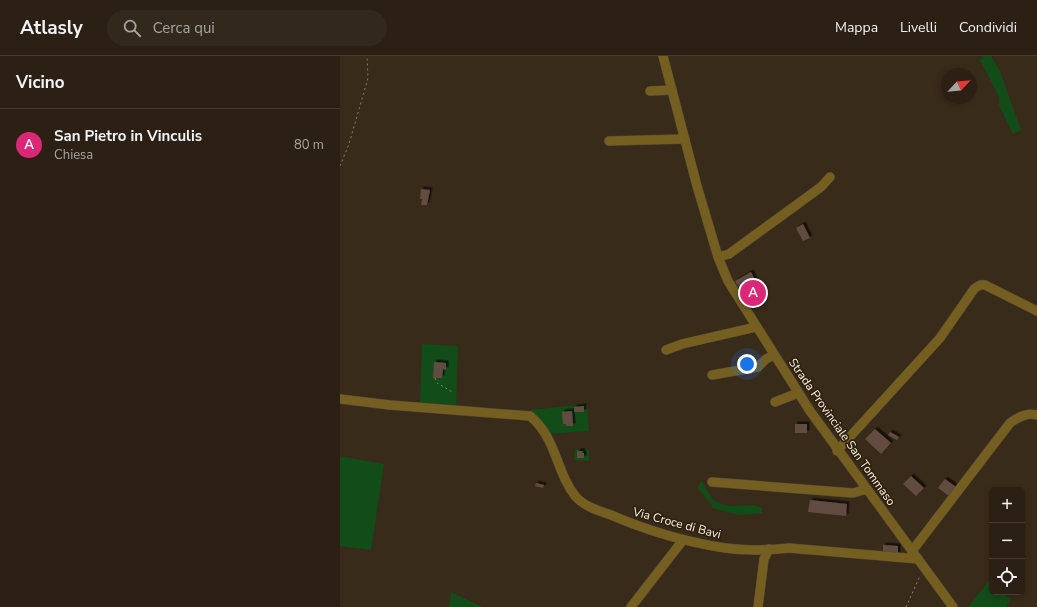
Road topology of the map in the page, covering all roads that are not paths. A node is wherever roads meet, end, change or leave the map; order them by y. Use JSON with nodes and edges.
{"nodes":[{"id":1,"x":663,"y":56,"type":"edge"},
{"id":2,"x":672,"y":90,"type":"junction"},
{"id":3,"x":650,"y":91,"type":"dead end"},
{"id":4,"x":685,"y":139,"type":"junction"},
{"id":5,"x":609,"y":141,"type":"dead end"},
{"id":6,"x":830,"y":177,"type":"dead end"},
{"id":7,"x":718,"y":257,"type":"junction"},
{"id":8,"x":1037,"y":311,"type":"edge"},
{"id":9,"x":756,"y":327,"type":"junction"},
{"id":10,"x":666,"y":350,"type":"dead end"},
{"id":11,"x":774,"y":355,"type":"junction"},
{"id":12,"x":712,"y":375,"type":"dead end"},
{"id":13,"x":798,"y":393,"type":"junction"},
{"id":14,"x":340,"y":399,"type":"edge"},
{"id":15,"x":775,"y":402,"type":"dead end"},
{"id":16,"x":1037,"y":415,"type":"edge"},
{"id":17,"x":837,"y":451,"type":"junction"},
{"id":18,"x":712,"y":482,"type":"dead end"},
{"id":19,"x":866,"y":489,"type":"junction"},
{"id":20,"x":683,"y":540,"type":"junction"},
{"id":21,"x":769,"y":550,"type":"junction"},
{"id":22,"x":912,"y":551,"type":"junction"},
{"id":23,"x":918,"y":559,"type":"junction"},
{"id":24,"x":631,"y":607,"type":"edge"},
{"id":25,"x":758,"y":607,"type":"edge"},
{"id":26,"x":953,"y":607,"type":"edge"}],
"edges":[{"from":1,"to":2,"type":"street","name":"Strada Provinciale San Tommaso"},
{"from":2,"to":3,"type":"street"},
{"from":2,"to":4,"type":"street","name":"Strada Provinciale San Tommaso"},
{"from":4,"to":5,"type":"street"},
{"from":4,"to":7,"type":"street","name":"Strada Provinciale San Tommaso"},
{"from":6,"to":7,"type":"street"},
{"from":7,"to":9,"type":"street","name":"Strada Provinciale San Tommaso"},
{"from":8,"to":17,"type":"street"},
{"from":9,"to":10,"type":"street"},
{"from":9,"to":11,"type":"street","name":"Strada Provinciale San Tommaso"},
{"from":11,"to":12,"type":"street"},
{"from":11,"to":13,"type":"street","name":"Strada Provinciale San Tommaso"},
{"from":13,"to":15,"type":"street"},
{"from":13,"to":17,"type":"street","name":"Strada Provinciale San Tommaso"},
{"from":14,"to":20,"type":"street","name":"Via Croce di Bavi"},
{"from":16,"to":22,"type":"street"},
{"from":17,"to":19,"type":"street","name":"Strada Provinciale San Tommaso"},
{"from":18,"to":19,"type":"street"},
{"from":19,"to":22,"type":"street","name":"Strada Provinciale San Tommaso"},
{"from":20,"to":21,"type":"street","name":"Via Croce di Bavi"},
{"from":20,"to":24,"type":"street"},
{"from":21,"to":23,"type":"street","name":"Via Croce di Bavi"},
{"from":21,"to":25,"type":"street"},
{"from":22,"to":23,"type":"street","name":"Strada Provinciale San Tommaso"},
{"from":23,"to":26,"type":"street","name":"Strada Provinciale San Tommaso"}]}
